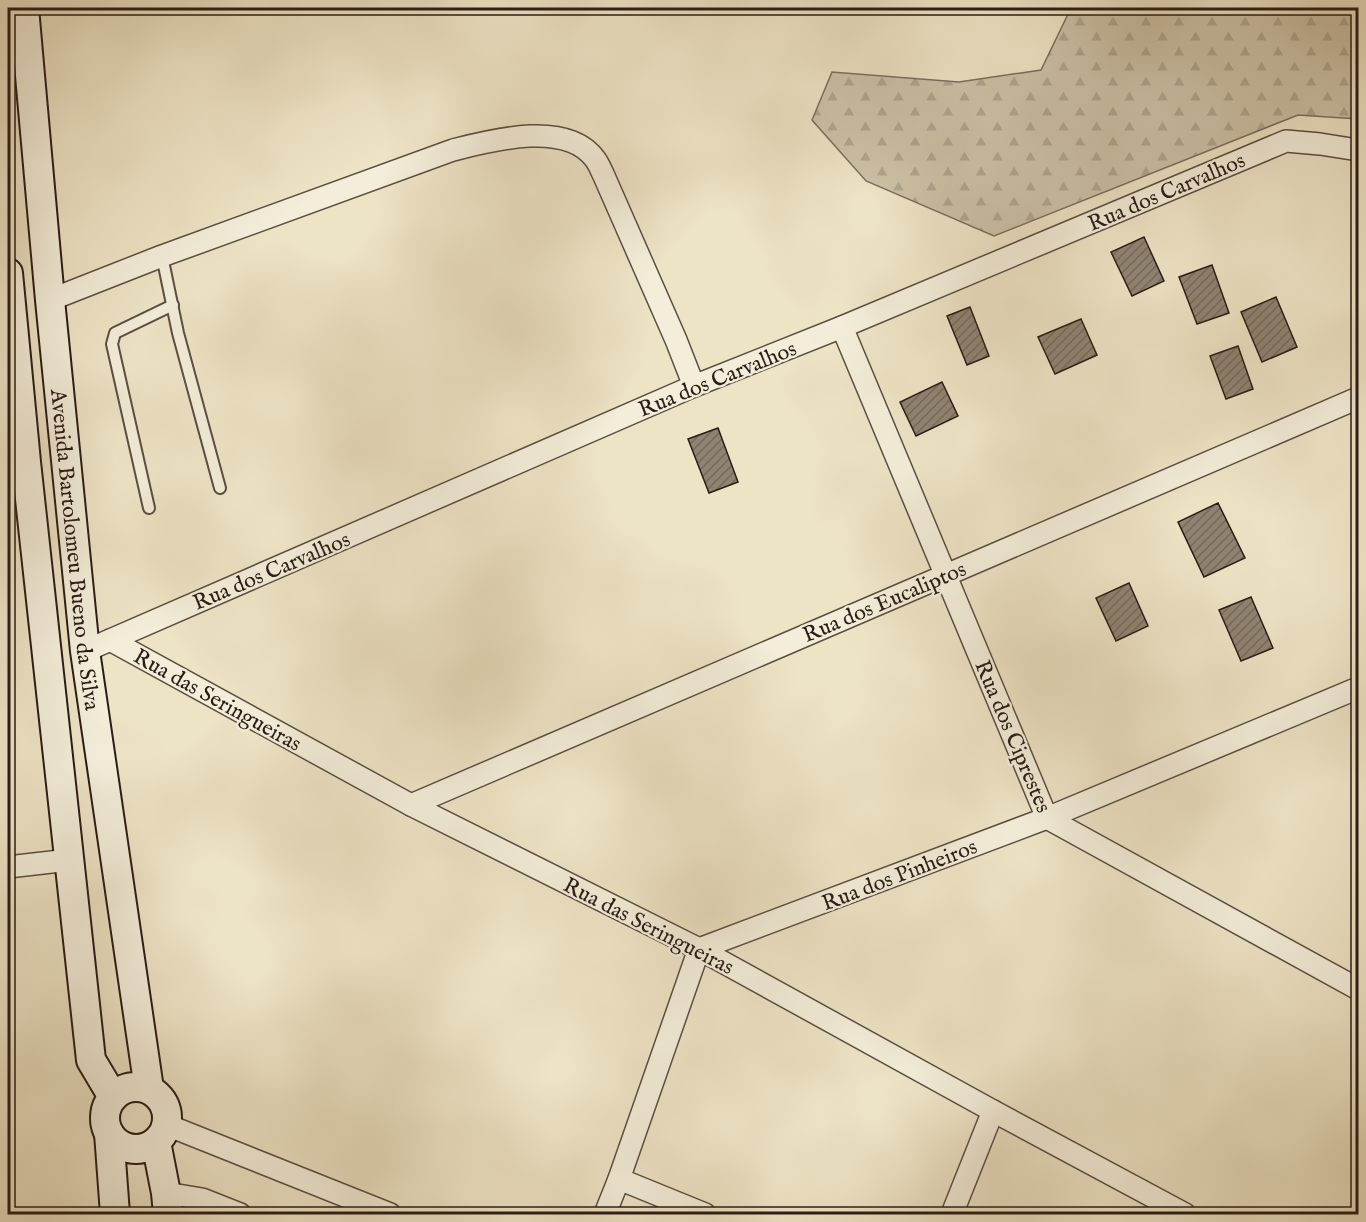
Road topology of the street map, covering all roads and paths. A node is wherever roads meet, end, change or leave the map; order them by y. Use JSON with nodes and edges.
{"nodes":[{"id":1,"x":24,"y":8,"type":"edge"},
{"id":2,"x":1359,"y":150,"type":"edge"},
{"id":3,"x":162,"y":256,"type":"junction"},
{"id":4,"x":8,"y":273,"type":"edge"},
{"id":5,"x":50,"y":300,"type":"junction"},
{"id":6,"x":173,"y":305,"type":"junction"},
{"id":7,"x":842,"y":327,"type":"junction"},
{"id":8,"x":694,"y":386,"type":"junction"},
{"id":9,"x":1359,"y":398,"type":"edge"},
{"id":10,"x":17,"y":463,"type":"edge"},
{"id":11,"x":220,"y":488,"type":"dead end"},
{"id":12,"x":149,"y":508,"type":"dead end"},
{"id":13,"x":946,"y":575,"type":"junction"},
{"id":14,"x":98,"y":645,"type":"junction"},
{"id":15,"x":1359,"y":688,"type":"edge"},
{"id":16,"x":411,"y":805,"type":"junction"},
{"id":17,"x":1047,"y":818,"type":"junction"},
{"id":18,"x":69,"y":860,"type":"junction"},
{"id":19,"x":8,"y":867,"type":"edge"},
{"id":20,"x":699,"y":949,"type":"junction"},
{"id":21,"x":1359,"y":989,"type":"edge"},
{"id":22,"x":149,"y":1089,"type":"junction"},
{"id":23,"x":113,"y":1097,"type":"junction"},
{"id":24,"x":993,"y":1111,"type":"junction"},
{"id":25,"x":109,"y":1133,"type":"junction"},
{"id":26,"x":162,"y":1134,"type":"junction"},
{"id":27,"x":619,"y":1179,"type":"junction"},
{"id":28,"x":167,"y":1204,"type":"edge"},
{"id":29,"x":116,"y":1215,"type":"edge"},
{"id":30,"x":240,"y":1215,"type":"edge"},
{"id":31,"x":390,"y":1215,"type":"edge"},
{"id":32,"x":605,"y":1215,"type":"edge"},
{"id":33,"x":705,"y":1215,"type":"edge"},
{"id":34,"x":952,"y":1215,"type":"edge"},
{"id":35,"x":1185,"y":1215,"type":"edge"}],
"edges":[{"from":1,"to":5,"type":"street","name":"Avenida Bartolomeu Bueno da Silva"},
{"from":2,"to":7,"type":"street","name":"Rua dos Carvalhos"},
{"from":3,"to":5,"type":"street"},
{"from":3,"to":6,"type":"lane"},
{"from":3,"to":8,"type":"street"},
{"from":4,"to":10,"type":"street","name":"Avenida Bartolomeu Bueno da Silva"},
{"from":5,"to":14,"type":"street","name":"Avenida Bartolomeu Bueno da Silva"},
{"from":6,"to":11,"type":"lane"},
{"from":6,"to":12,"type":"lane"},
{"from":7,"to":8,"type":"street","name":"Rua dos Carvalhos"},
{"from":7,"to":13,"type":"street","name":"Rua dos Ciprestes"},
{"from":8,"to":14,"type":"street","name":"Rua dos Carvalhos"},
{"from":9,"to":13,"type":"street","name":"Rua dos Eucaliptos"},
{"from":10,"to":18,"type":"street","name":"Avenida Bartolomeu Bueno da Silva"},
{"from":13,"to":16,"type":"street","name":"Rua dos Eucaliptos"},
{"from":13,"to":17,"type":"street","name":"Rua dos Ciprestes"},
{"from":14,"to":16,"type":"street","name":"Rua das Seringueiras"},
{"from":14,"to":22,"type":"street","name":"Avenida Bartolomeu Bueno da Silva"},
{"from":15,"to":17,"type":"street","name":"Rua dos Pinheiros"},
{"from":16,"to":20,"type":"street","name":"Rua das Seringueiras"},
{"from":17,"to":20,"type":"street","name":"Rua dos Pinheiros"},
{"from":17,"to":21,"type":"street","name":"Rua dos Ciprestes"},
{"from":18,"to":19,"type":"street"},
{"from":18,"to":23,"type":"street","name":"Avenida Bartolomeu Bueno da Silva"},
{"from":20,"to":24,"type":"street","name":"Rua das Seringueiras"},
{"from":20,"to":27,"type":"street"},
{"from":22,"to":23,"type":"street"},
{"from":22,"to":26,"type":"street"},
{"from":23,"to":25,"type":"street"},
{"from":24,"to":34,"type":"street"},
{"from":24,"to":35,"type":"street","name":"Rua das Seringueiras"},
{"from":25,"to":26,"type":"street"},
{"from":25,"to":29,"type":"street"},
{"from":26,"to":28,"type":"street"},
{"from":26,"to":31,"type":"street"},
{"from":27,"to":32,"type":"street"},
{"from":27,"to":33,"type":"street"},
{"from":28,"to":30,"type":"street"}]}
